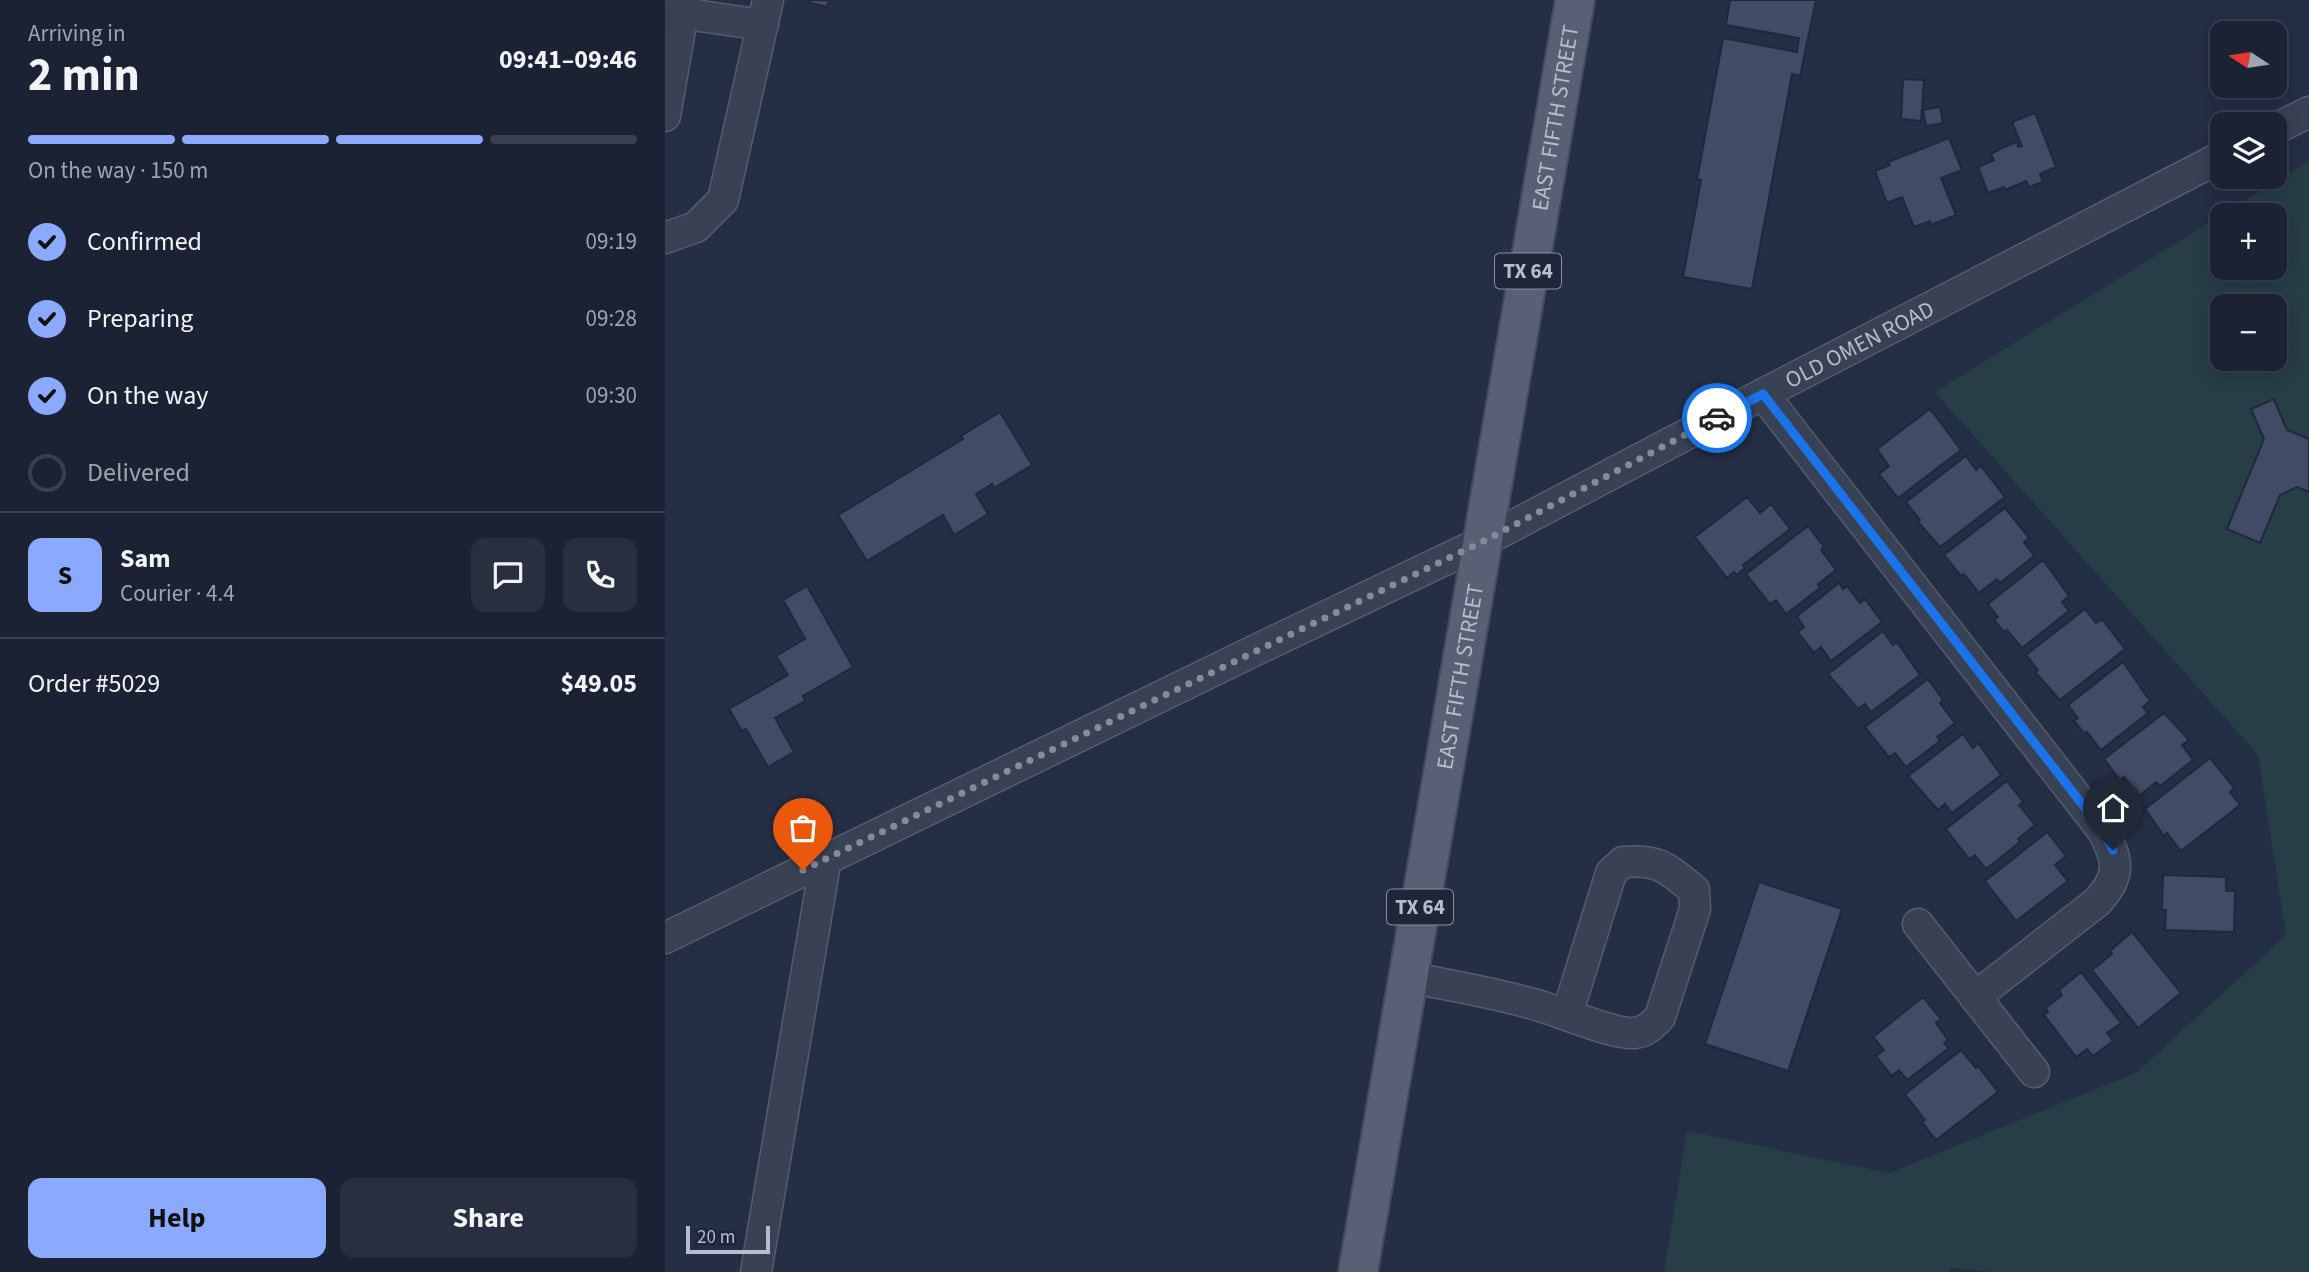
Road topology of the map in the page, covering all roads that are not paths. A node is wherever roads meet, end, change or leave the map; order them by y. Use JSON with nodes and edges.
{"nodes":[{"id":1,"x":1575,"y":0,"type":"edge"},
{"id":2,"x":678,"y":8,"type":"edge"},
{"id":3,"x":766,"y":13,"type":"edge"},
{"id":4,"x":666,"y":99,"type":"edge"},
{"id":5,"x":2309,"y":112,"type":"edge"},
{"id":6,"x":2287,"y":123,"type":"edge"},
{"id":7,"x":2210,"y":163,"type":"edge"},
{"id":8,"x":665,"y":239,"type":"edge"},
{"id":9,"x":1763,"y":394,"type":"junction"},
{"id":10,"x":1482,"y":542,"type":"junction"},
{"id":11,"x":826,"y":858,"type":"junction"},
{"id":12,"x":1918,"y":924,"type":"dead end"},
{"id":13,"x":665,"y":938,"type":"edge"},
{"id":14,"x":1408,"y":977,"type":"junction"},
{"id":15,"x":1975,"y":997,"type":"junction"},
{"id":16,"x":1567,"y":1015,"type":"junction"},
{"id":17,"x":2033,"y":1072,"type":"dead end"},
{"id":18,"x":756,"y":1272,"type":"edge"},
{"id":19,"x":1357,"y":1272,"type":"edge"}],
"edges":[{"from":1,"to":10,"type":"main road","name":"EAST FIFTH STREET","number":"TX 64"},
{"from":2,"to":3,"type":"street"},
{"from":2,"to":4,"type":"street"},
{"from":3,"to":8,"type":"street"},
{"from":5,"to":6,"type":"street"},
{"from":7,"to":9,"type":"street","name":"OLD OMEN ROAD"},
{"from":9,"to":10,"type":"street","name":"OLD OMEN ROAD"},
{"from":9,"to":15,"type":"street"},
{"from":10,"to":11,"type":"street","name":"OLD OMEN ROAD"},
{"from":10,"to":14,"type":"main road","name":"EAST FIFTH STREET","number":"TX 64"},
{"from":11,"to":13,"type":"street","name":"OLD OMEN ROAD"},
{"from":11,"to":18,"type":"street"},
{"from":12,"to":15,"type":"street"},
{"from":14,"to":16,"type":"street"},
{"from":14,"to":19,"type":"main road","name":"EAST FIFTH STREET","number":"TX 64"},
{"from":15,"to":17,"type":"street"},
{"from":16,"to":16,"type":"street"}]}
